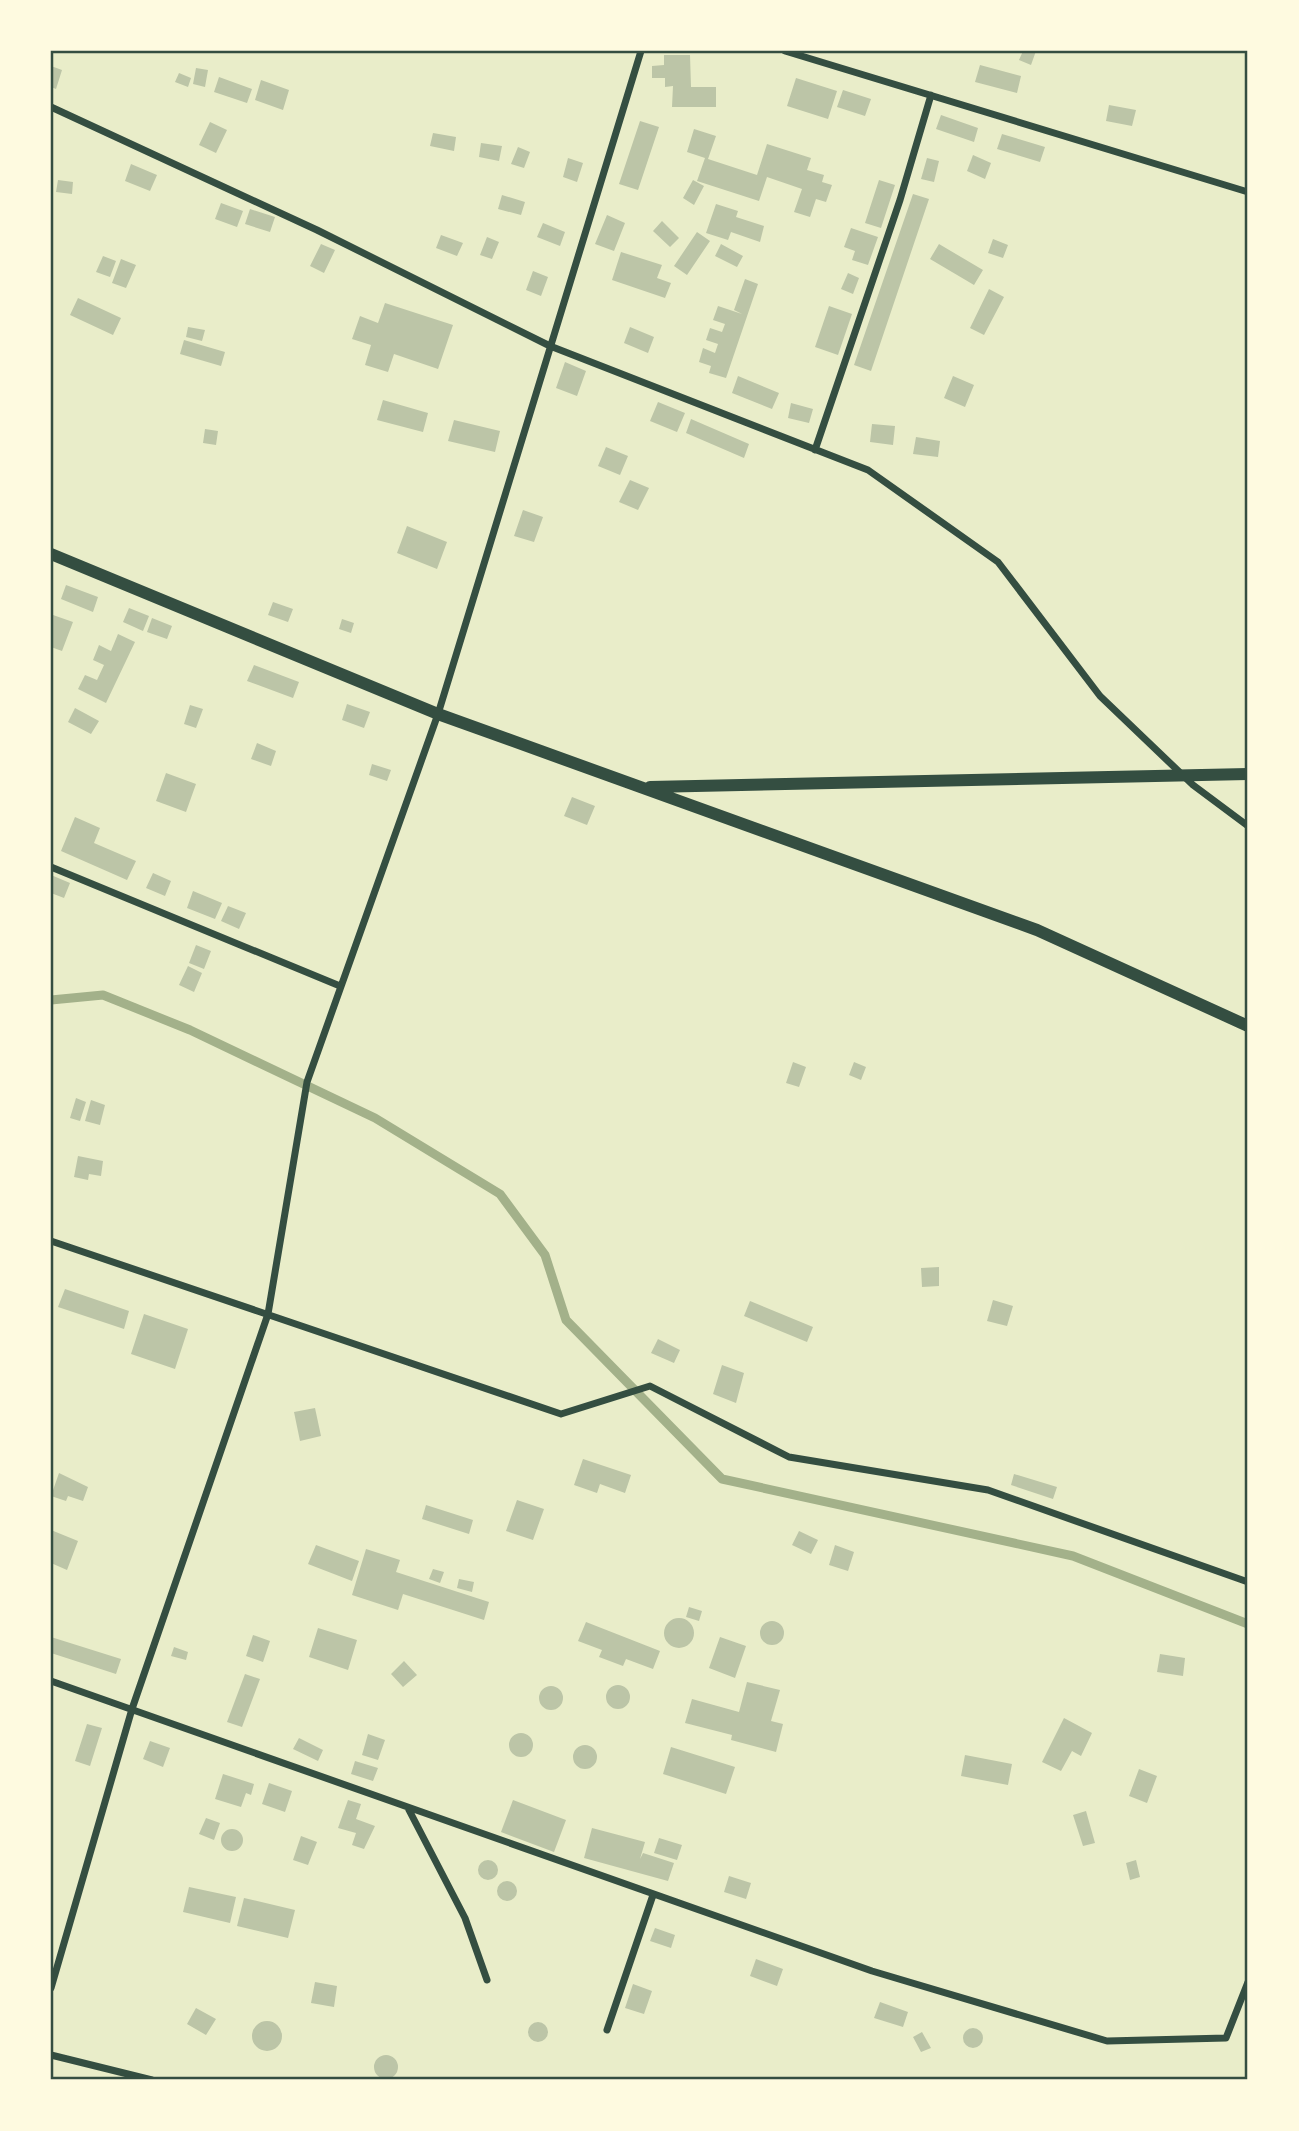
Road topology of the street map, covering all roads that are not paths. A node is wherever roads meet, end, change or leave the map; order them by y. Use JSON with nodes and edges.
{"nodes":[{"id":1,"x":641,"y":51,"type":"edge"},
{"id":2,"x":785,"y":51,"type":"edge"},
{"id":3,"x":931,"y":95,"type":"junction"},
{"id":4,"x":51,"y":107,"type":"edge"},
{"id":5,"x":1248,"y":192,"type":"edge"},
{"id":6,"x":551,"y":346,"type":"junction"},
{"id":7,"x":816,"y":450,"type":"junction"},
{"id":8,"x":51,"y":554,"type":"edge"},
{"id":9,"x":438,"y":714,"type":"junction"},
{"id":10,"x":1248,"y":774,"type":"edge"},
{"id":11,"x":1183,"y":776,"type":"junction"},
{"id":12,"x":641,"y":787,"type":"junction"},
{"id":13,"x":1248,"y":826,"type":"edge"},
{"id":14,"x":51,"y":867,"type":"edge"},
{"id":15,"x":340,"y":986,"type":"junction"},
{"id":16,"x":1248,"y":1026,"type":"edge"},
{"id":17,"x":51,"y":1241,"type":"edge"},
{"id":18,"x":268,"y":1314,"type":"junction"},
{"id":19,"x":1248,"y":1582,"type":"edge"},
{"id":20,"x":51,"y":1681,"type":"edge"},
{"id":21,"x":132,"y":1709,"type":"junction"},
{"id":22,"x":409,"y":1810,"type":"junction"},
{"id":23,"x":653,"y":1895,"type":"junction"},
{"id":24,"x":487,"y":1980,"type":"dead end"},
{"id":25,"x":1248,"y":1982,"type":"edge"},
{"id":26,"x":51,"y":1988,"type":"edge"},
{"id":27,"x":607,"y":2030,"type":"dead end"},
{"id":28,"x":51,"y":2055,"type":"edge"},
{"id":29,"x":152,"y":2080,"type":"edge"}],
"edges":[{"from":1,"to":6,"type":"street"},
{"from":2,"to":3,"type":"street"},
{"from":3,"to":5,"type":"street"},
{"from":3,"to":7,"type":"street"},
{"from":4,"to":6,"type":"street"},
{"from":6,"to":7,"type":"street"},
{"from":6,"to":9,"type":"street"},
{"from":7,"to":11,"type":"street"},
{"from":8,"to":9,"type":"street"},
{"from":9,"to":12,"type":"street"},
{"from":9,"to":15,"type":"street"},
{"from":10,"to":11,"type":"street"},
{"from":11,"to":12,"type":"street"},
{"from":11,"to":13,"type":"street"},
{"from":12,"to":16,"type":"street"},
{"from":14,"to":15,"type":"street"},
{"from":15,"to":18,"type":"street"},
{"from":17,"to":18,"type":"street"},
{"from":18,"to":19,"type":"street"},
{"from":18,"to":21,"type":"street"},
{"from":20,"to":21,"type":"street"},
{"from":21,"to":22,"type":"street"},
{"from":21,"to":26,"type":"street"},
{"from":22,"to":23,"type":"street"},
{"from":22,"to":24,"type":"street"},
{"from":23,"to":25,"type":"street"},
{"from":23,"to":27,"type":"street"},
{"from":28,"to":29,"type":"street"}]}
